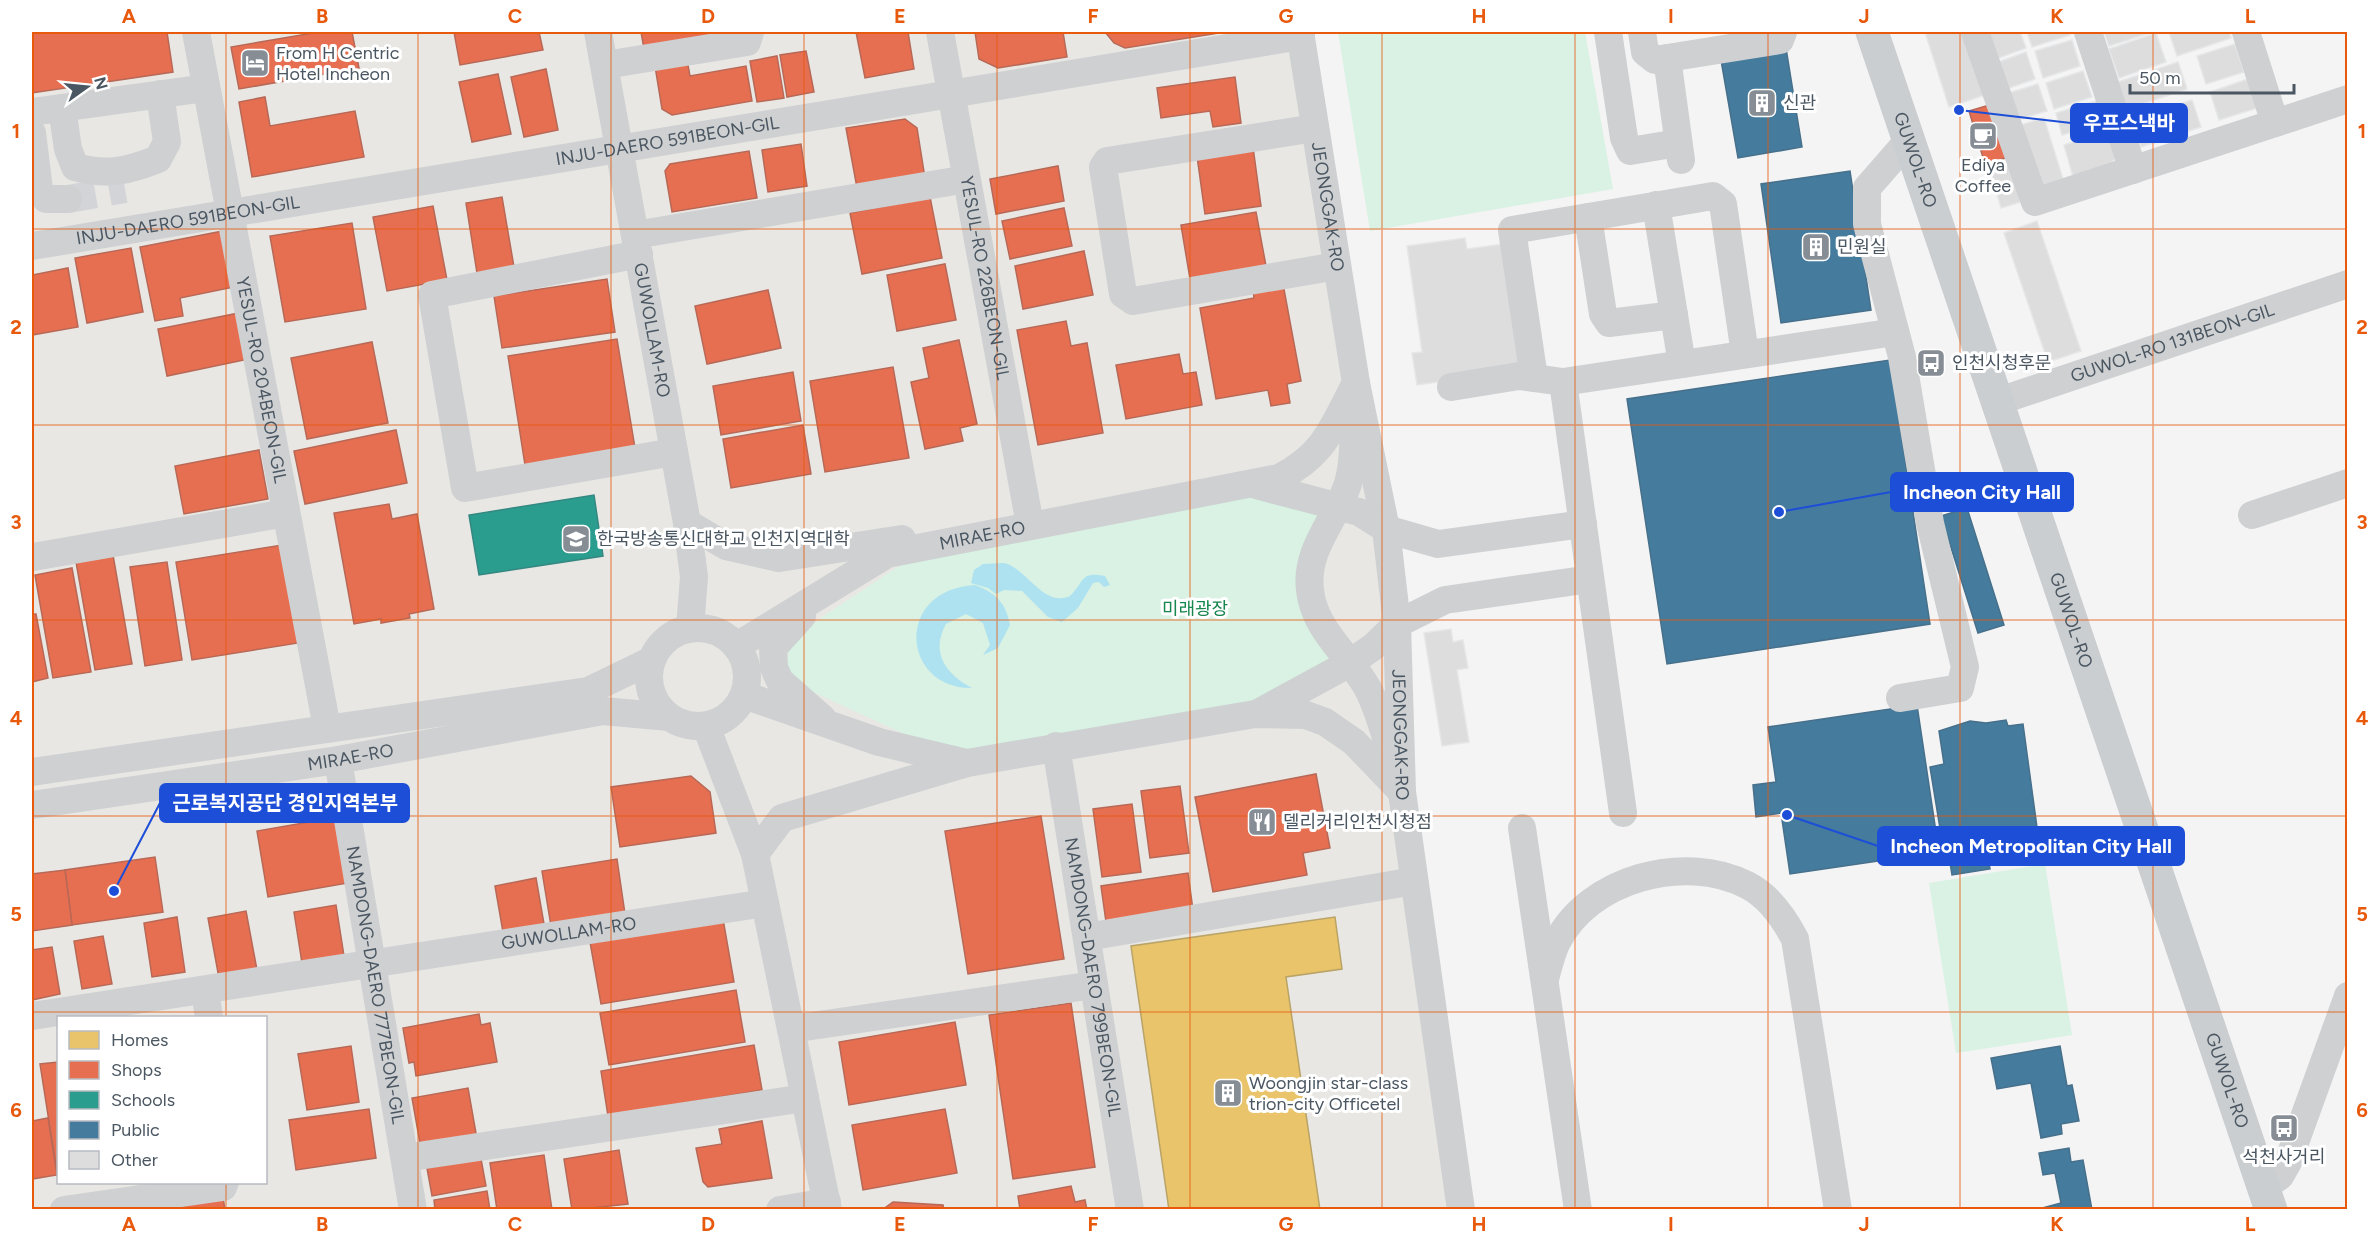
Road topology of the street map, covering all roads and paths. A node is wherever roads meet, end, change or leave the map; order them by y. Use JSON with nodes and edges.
{"nodes":[{"id":1,"x":196,"y":32,"type":"edge"},
{"id":2,"x":598,"y":32,"type":"edge"},
{"id":3,"x":750,"y":32,"type":"edge"},
{"id":4,"x":940,"y":32,"type":"edge"},
{"id":5,"x":1608,"y":32,"type":"edge"},
{"id":6,"x":1642,"y":32,"type":"edge"},
{"id":7,"x":1783,"y":32,"type":"edge"},
{"id":8,"x":1872,"y":32,"type":"edge"},
{"id":9,"x":1975,"y":32,"type":"edge"},
{"id":10,"x":2088,"y":32,"type":"edge"},
{"id":11,"x":2246,"y":32,"type":"edge"},
{"id":12,"x":1300,"y":34,"type":"edge"},
{"id":13,"x":1667,"y":58,"type":"junction"},
{"id":14,"x":604,"y":65,"type":"junction"},
{"id":15,"x":206,"y":88,"type":"junction"},
{"id":16,"x":160,"y":94,"type":"junction"},
{"id":17,"x":951,"y":94,"type":"junction"},
{"id":18,"x":2348,"y":99,"type":"edge"},
{"id":19,"x":62,"y":108,"type":"junction"},
{"id":20,"x":32,"y":112,"type":"edge"},
{"id":21,"x":2276,"y":123,"type":"junction"},
{"id":22,"x":1315,"y":128,"type":"junction"},
{"id":23,"x":32,"y":133,"type":"edge"},
{"id":24,"x":1908,"y":141,"type":"junction"},
{"id":25,"x":620,"y":149,"type":"junction"},
{"id":26,"x":2133,"y":170,"type":"junction"},
{"id":27,"x":955,"y":181,"type":"dead end"},
{"id":28,"x":68,"y":199,"type":"tunnel mouth"},
{"id":29,"x":1656,"y":205,"type":"junction"},
{"id":30,"x":230,"y":213,"type":"junction"},
{"id":31,"x":1588,"y":217,"type":"junction"},
{"id":32,"x":637,"y":245,"type":"junction"},
{"id":33,"x":32,"y":246,"type":"edge"},
{"id":34,"x":1337,"y":266,"type":"junction"},
{"id":35,"x":2348,"y":284,"type":"edge"},
{"id":36,"x":1674,"y":315,"type":"junction"},
{"id":37,"x":1895,"y":332,"type":"junction"},
{"id":38,"x":1745,"y":354,"type":"junction"},
{"id":39,"x":1682,"y":364,"type":"junction"},
{"id":40,"x":1534,"y":378,"type":"junction"},
{"id":41,"x":1563,"y":381,"type":"junction"},
{"id":42,"x":1356,"y":383,"type":"junction"},
{"id":43,"x":1451,"y":387,"type":"dead end"},
{"id":44,"x":1996,"y":402,"type":"junction"},
{"id":45,"x":674,"y":452,"type":"junction"},
{"id":46,"x":2348,"y":483,"type":"edge"},
{"id":47,"x":1251,"y":484,"type":"junction"},
{"id":48,"x":1339,"y":506,"type":"junction"},
{"id":49,"x":286,"y":513,"type":"junction"},
{"id":50,"x":2252,"y":515,"type":"dead end"},
{"id":51,"x":687,"y":523,"type":"junction"},
{"id":52,"x":1583,"y":524,"type":"junction"},
{"id":53,"x":1030,"y":525,"type":"junction"},
{"id":54,"x":1386,"y":529,"type":"junction"},
{"id":55,"x":934,"y":543,"type":"junction"},
{"id":56,"x":33,"y":557,"type":"edge"},
{"id":57,"x":1590,"y":579,"type":"junction"},
{"id":58,"x":819,"y":595,"type":"junction"},
{"id":59,"x":1397,"y":624,"type":"junction"},
{"id":60,"x":690,"y":628,"type":"junction"},
{"id":61,"x":737,"y":646,"type":"junction"},
{"id":62,"x":652,"y":660,"type":"junction"},
{"id":63,"x":1350,"y":663,"type":"junction"},
{"id":64,"x":744,"y":695,"type":"junction"},
{"id":65,"x":1900,"y":698,"type":"dead end"},
{"id":66,"x":1255,"y":714,"type":"junction"},
{"id":67,"x":669,"y":717,"type":"junction"},
{"id":68,"x":706,"y":726,"type":"junction"},
{"id":69,"x":830,"y":726,"type":"junction"},
{"id":70,"x":327,"y":728,"type":"junction"},
{"id":71,"x":1056,"y":746,"type":"junction"},
{"id":72,"x":338,"y":760,"type":"junction"},
{"id":73,"x":967,"y":763,"type":"junction"},
{"id":74,"x":32,"y":772,"type":"edge"},
{"id":75,"x":1402,"y":792,"type":"junction"},
{"id":76,"x":32,"y":805,"type":"edge"},
{"id":77,"x":1623,"y":813,"type":"dead end"},
{"id":78,"x":1522,"y":828,"type":"dead end"},
{"id":79,"x":755,"y":854,"type":"junction"},
{"id":80,"x":1414,"y":881,"type":"junction"},
{"id":81,"x":765,"y":903,"type":"junction"},
{"id":82,"x":1087,"y":937,"type":"junction"},
{"id":83,"x":374,"y":964,"type":"junction"},
{"id":84,"x":1545,"y":979,"type":"junction"},
{"id":85,"x":1094,"y":985,"type":"junction"},
{"id":86,"x":205,"y":990,"type":"junction"},
{"id":87,"x":2348,"y":996,"type":"edge"},
{"id":88,"x":32,"y":1016,"type":"edge"},
{"id":89,"x":209,"y":1016,"type":"edge"},
{"id":90,"x":791,"y":1029,"type":"junction"},
{"id":91,"x":805,"y":1098,"type":"junction"},
{"id":92,"x":405,"y":1158,"type":"junction"},
{"id":93,"x":224,"y":1184,"type":"edge"},
{"id":94,"x":2267,"y":1199,"type":"edge"},
{"id":95,"x":828,"y":1206,"type":"edge"},
{"id":96,"x":64,"y":1209,"type":"edge"},
{"id":97,"x":413,"y":1209,"type":"edge"},
{"id":98,"x":780,"y":1209,"type":"edge"},
{"id":99,"x":1130,"y":1209,"type":"edge"},
{"id":100,"x":1461,"y":1209,"type":"edge"},
{"id":101,"x":1578,"y":1209,"type":"edge"},
{"id":102,"x":1838,"y":1209,"type":"edge"}],
"edges":[{"from":1,"to":15,"type":"street","name":"YESUL-RO 204BEON-GIL"},
{"from":2,"to":14,"type":"street","name":"GUWOLLAM-RO"},
{"from":3,"to":14,"type":"street"},
{"from":4,"to":17,"type":"street","name":"YESUL-RO 226BEON-GIL"},
{"from":5,"to":13,"type":"street"},
{"from":6,"to":13,"type":"street"},
{"from":7,"to":13,"type":"street"},
{"from":8,"to":24,"type":"main road","name":"GUWOL-RO"},
{"from":9,"to":26,"type":"street"},
{"from":10,"to":26,"type":"street"},
{"from":11,"to":21,"type":"street"},
{"from":12,"to":17,"type":"street","name":"INJU-DAERO 591BEON-GIL"},
{"from":12,"to":22,"type":"street","name":"JEONGGAK-RO"},
{"from":14,"to":25,"type":"street","name":"GUWOLLAM-RO"},
{"from":15,"to":16,"type":"street"},
{"from":15,"to":30,"type":"street","name":"YESUL-RO 204BEON-GIL"},
{"from":16,"to":19,"type":"street"},
{"from":16,"to":19,"type":"street"},
{"from":17,"to":25,"type":"street","name":"INJU-DAERO 591BEON-GIL"},
{"from":17,"to":53,"type":"street","name":"YESUL-RO 226BEON-GIL"},
{"from":18,"to":21,"type":"street"},
{"from":19,"to":20,"type":"street"},
{"from":21,"to":26,"type":"street"},
{"from":22,"to":34,"type":"street","name":"JEONGGAK-RO"},
{"from":22,"to":34,"type":"street"},
{"from":23,"to":28,"type":"street"},
{"from":24,"to":37,"type":"street"},
{"from":24,"to":44,"type":"main road","name":"GUWOL-RO"},
{"from":25,"to":30,"type":"street","name":"INJU-DAERO 591BEON-GIL"},
{"from":25,"to":32,"type":"street","name":"GUWOLLAM-RO"},
{"from":27,"to":32,"type":"street"},
{"from":29,"to":31,"type":"street"},
{"from":29,"to":36,"type":"street"},
{"from":29,"to":38,"type":"street"},
{"from":30,"to":33,"type":"street","name":"INJU-DAERO 591BEON-GIL"},
{"from":30,"to":49,"type":"street","name":"YESUL-RO 204BEON-GIL"},
{"from":31,"to":36,"type":"street"},
{"from":31,"to":40,"type":"street"},
{"from":32,"to":45,"type":"street","name":"GUWOLLAM-RO"},
{"from":32,"to":45,"type":"street"},
{"from":34,"to":42,"type":"street","name":"JEONGGAK-RO"},
{"from":35,"to":44,"type":"street","name":"GUWOL-RO 131BEON-GIL"},
{"from":36,"to":39,"type":"street"},
{"from":37,"to":38,"type":"street"},
{"from":37,"to":65,"type":"street"},
{"from":38,"to":39,"type":"street"},
{"from":39,"to":41,"type":"street"},
{"from":40,"to":41,"type":"street"},
{"from":40,"to":43,"type":"street"},
{"from":41,"to":52,"type":"street"},
{"from":42,"to":47,"type":"street","name":"MIRAE-RO"},
{"from":42,"to":48,"type":"street","name":"JEONGGAK-RO"},
{"from":42,"to":54,"type":"street","name":"JEONGGAK-RO"},
{"from":44,"to":94,"type":"main road","name":"GUWOL-RO"},
{"from":45,"to":51,"type":"street","name":"GUWOLLAM-RO"},
{"from":46,"to":50,"type":"street"},
{"from":47,"to":48,"type":"street"},
{"from":47,"to":53,"type":"street","name":"MIRAE-RO"},
{"from":48,"to":54,"type":"street"},
{"from":48,"to":63,"type":"street","name":"JEONGGAK-RO"},
{"from":49,"to":56,"type":"street"},
{"from":49,"to":70,"type":"street","name":"YESUL-RO 204BEON-GIL"},
{"from":51,"to":55,"type":"street"},
{"from":51,"to":60,"type":"street","name":"GUWOLLAM-RO"},
{"from":52,"to":54,"type":"street"},
{"from":52,"to":57,"type":"street"},
{"from":53,"to":55,"type":"street","name":"MIRAE-RO"},
{"from":54,"to":59,"type":"street","name":"JEONGGAK-RO"},
{"from":55,"to":58,"type":"street","name":"MIRAE-RO"},
{"from":57,"to":59,"type":"street"},
{"from":57,"to":77,"type":"street"},
{"from":58,"to":61,"type":"street","name":"MIRAE-RO"},
{"from":58,"to":69,"type":"street"},
{"from":59,"to":63,"type":"street"},
{"from":59,"to":75,"type":"street","name":"JEONGGAK-RO"},
{"from":60,"to":61,"type":"street"},
{"from":60,"to":62,"type":"street"},
{"from":61,"to":64,"type":"street"},
{"from":62,"to":67,"type":"street"},
{"from":62,"to":70,"type":"street","name":"MIRAE-RO"},
{"from":63,"to":66,"type":"street"},
{"from":63,"to":75,"type":"street","name":"JEONGGAK-RO"},
{"from":64,"to":68,"type":"street"},
{"from":64,"to":69,"type":"street"},
{"from":66,"to":71,"type":"street"},
{"from":66,"to":75,"type":"street"},
{"from":67,"to":68,"type":"street"},
{"from":67,"to":72,"type":"street","name":"MIRAE-RO"},
{"from":68,"to":79,"type":"street"},
{"from":69,"to":73,"type":"street"},
{"from":70,"to":74,"type":"street","name":"MIRAE-RO"},
{"from":71,"to":73,"type":"street"},
{"from":71,"to":82,"type":"street","name":"NAMDONG-DAERO 799BEON-GIL"},
{"from":72,"to":76,"type":"street","name":"MIRAE-RO"},
{"from":72,"to":83,"type":"street","name":"NAMDONG-DAERO 777BEON-GIL"},
{"from":73,"to":79,"type":"street"},
{"from":75,"to":80,"type":"street"},
{"from":78,"to":84,"type":"street"},
{"from":79,"to":81,"type":"street"},
{"from":80,"to":82,"type":"street"},
{"from":80,"to":100,"type":"street"},
{"from":81,"to":83,"type":"street","name":"GUWOLLAM-RO"},
{"from":81,"to":90,"type":"street"},
{"from":82,"to":85,"type":"street","name":"NAMDONG-DAERO 799BEON-GIL"},
{"from":83,"to":86,"type":"street","name":"GUWOLLAM-RO"},
{"from":83,"to":92,"type":"street","name":"NAMDONG-DAERO 777BEON-GIL"},
{"from":84,"to":101,"type":"street"},
{"from":84,"to":102,"type":"street"},
{"from":85,"to":90,"type":"street"},
{"from":85,"to":99,"type":"street","name":"NAMDONG-DAERO 799BEON-GIL"},
{"from":86,"to":88,"type":"street","name":"GUWOLLAM-RO"},
{"from":86,"to":89,"type":"street"},
{"from":87,"to":94,"type":"street"},
{"from":90,"to":91,"type":"street"},
{"from":91,"to":92,"type":"street"},
{"from":91,"to":95,"type":"street"},
{"from":92,"to":97,"type":"street","name":"NAMDONG-DAERO 777BEON-GIL"},
{"from":93,"to":96,"type":"street"},
{"from":95,"to":98,"type":"street"}]}
